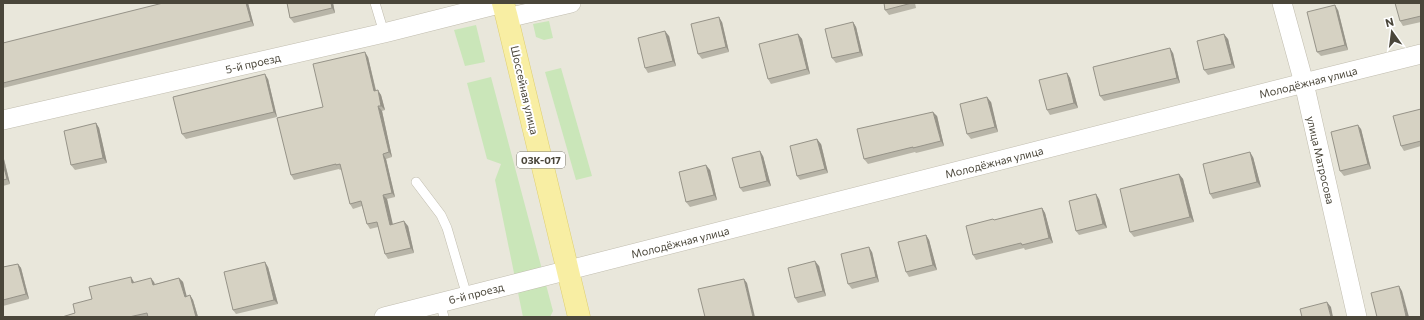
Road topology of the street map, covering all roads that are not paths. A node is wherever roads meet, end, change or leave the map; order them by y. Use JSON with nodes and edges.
{"nodes":[{"id":1,"x":375,"y":3,"type":"edge"},
{"id":2,"x":571,"y":3,"type":"edge"},
{"id":3,"x":1282,"y":3,"type":"edge"},
{"id":4,"x":504,"y":8,"type":"edge"},
{"id":5,"x":384,"y":33,"type":"junction"},
{"id":6,"x":1421,"y":54,"type":"edge"},
{"id":7,"x":1304,"y":83,"type":"junction"},
{"id":8,"x":3,"y":120,"type":"edge"},
{"id":9,"x":416,"y":182,"type":"dead end"},
{"id":10,"x":568,"y":270,"type":"junction"},
{"id":11,"x":467,"y":296,"type":"junction"},
{"id":12,"x":442,"y":310,"type":"edge"},
{"id":13,"x":384,"y":317,"type":"edge"},
{"id":14,"x":579,"y":317,"type":"edge"},
{"id":15,"x":1357,"y":317,"type":"edge"}],
"edges":[{"from":1,"to":5,"type":"lane"},
{"from":2,"to":4,"type":"street","name":"5-й проезд"},
{"from":3,"to":7,"type":"street","name":"улица Матросова"},
{"from":4,"to":5,"type":"street","name":"5-й проезд"},
{"from":4,"to":10,"type":"main road","name":"Шоссейная улица","number":"03К-017"},
{"from":5,"to":8,"type":"street","name":"5-й проезд"},
{"from":6,"to":7,"type":"street","name":"Молодёжная улица"},
{"from":7,"to":10,"type":"street","name":"Молодёжная улица"},
{"from":7,"to":15,"type":"street","name":"улица Матросова"},
{"from":9,"to":11,"type":"lane"},
{"from":10,"to":11,"type":"street","name":"6-й проезд"},
{"from":10,"to":14,"type":"main road","name":"Шоссейная улица","number":"03К-017"},
{"from":11,"to":12,"type":"street","name":"6-й проезд"},
{"from":12,"to":13,"type":"street","name":"6-й проезд"}]}
